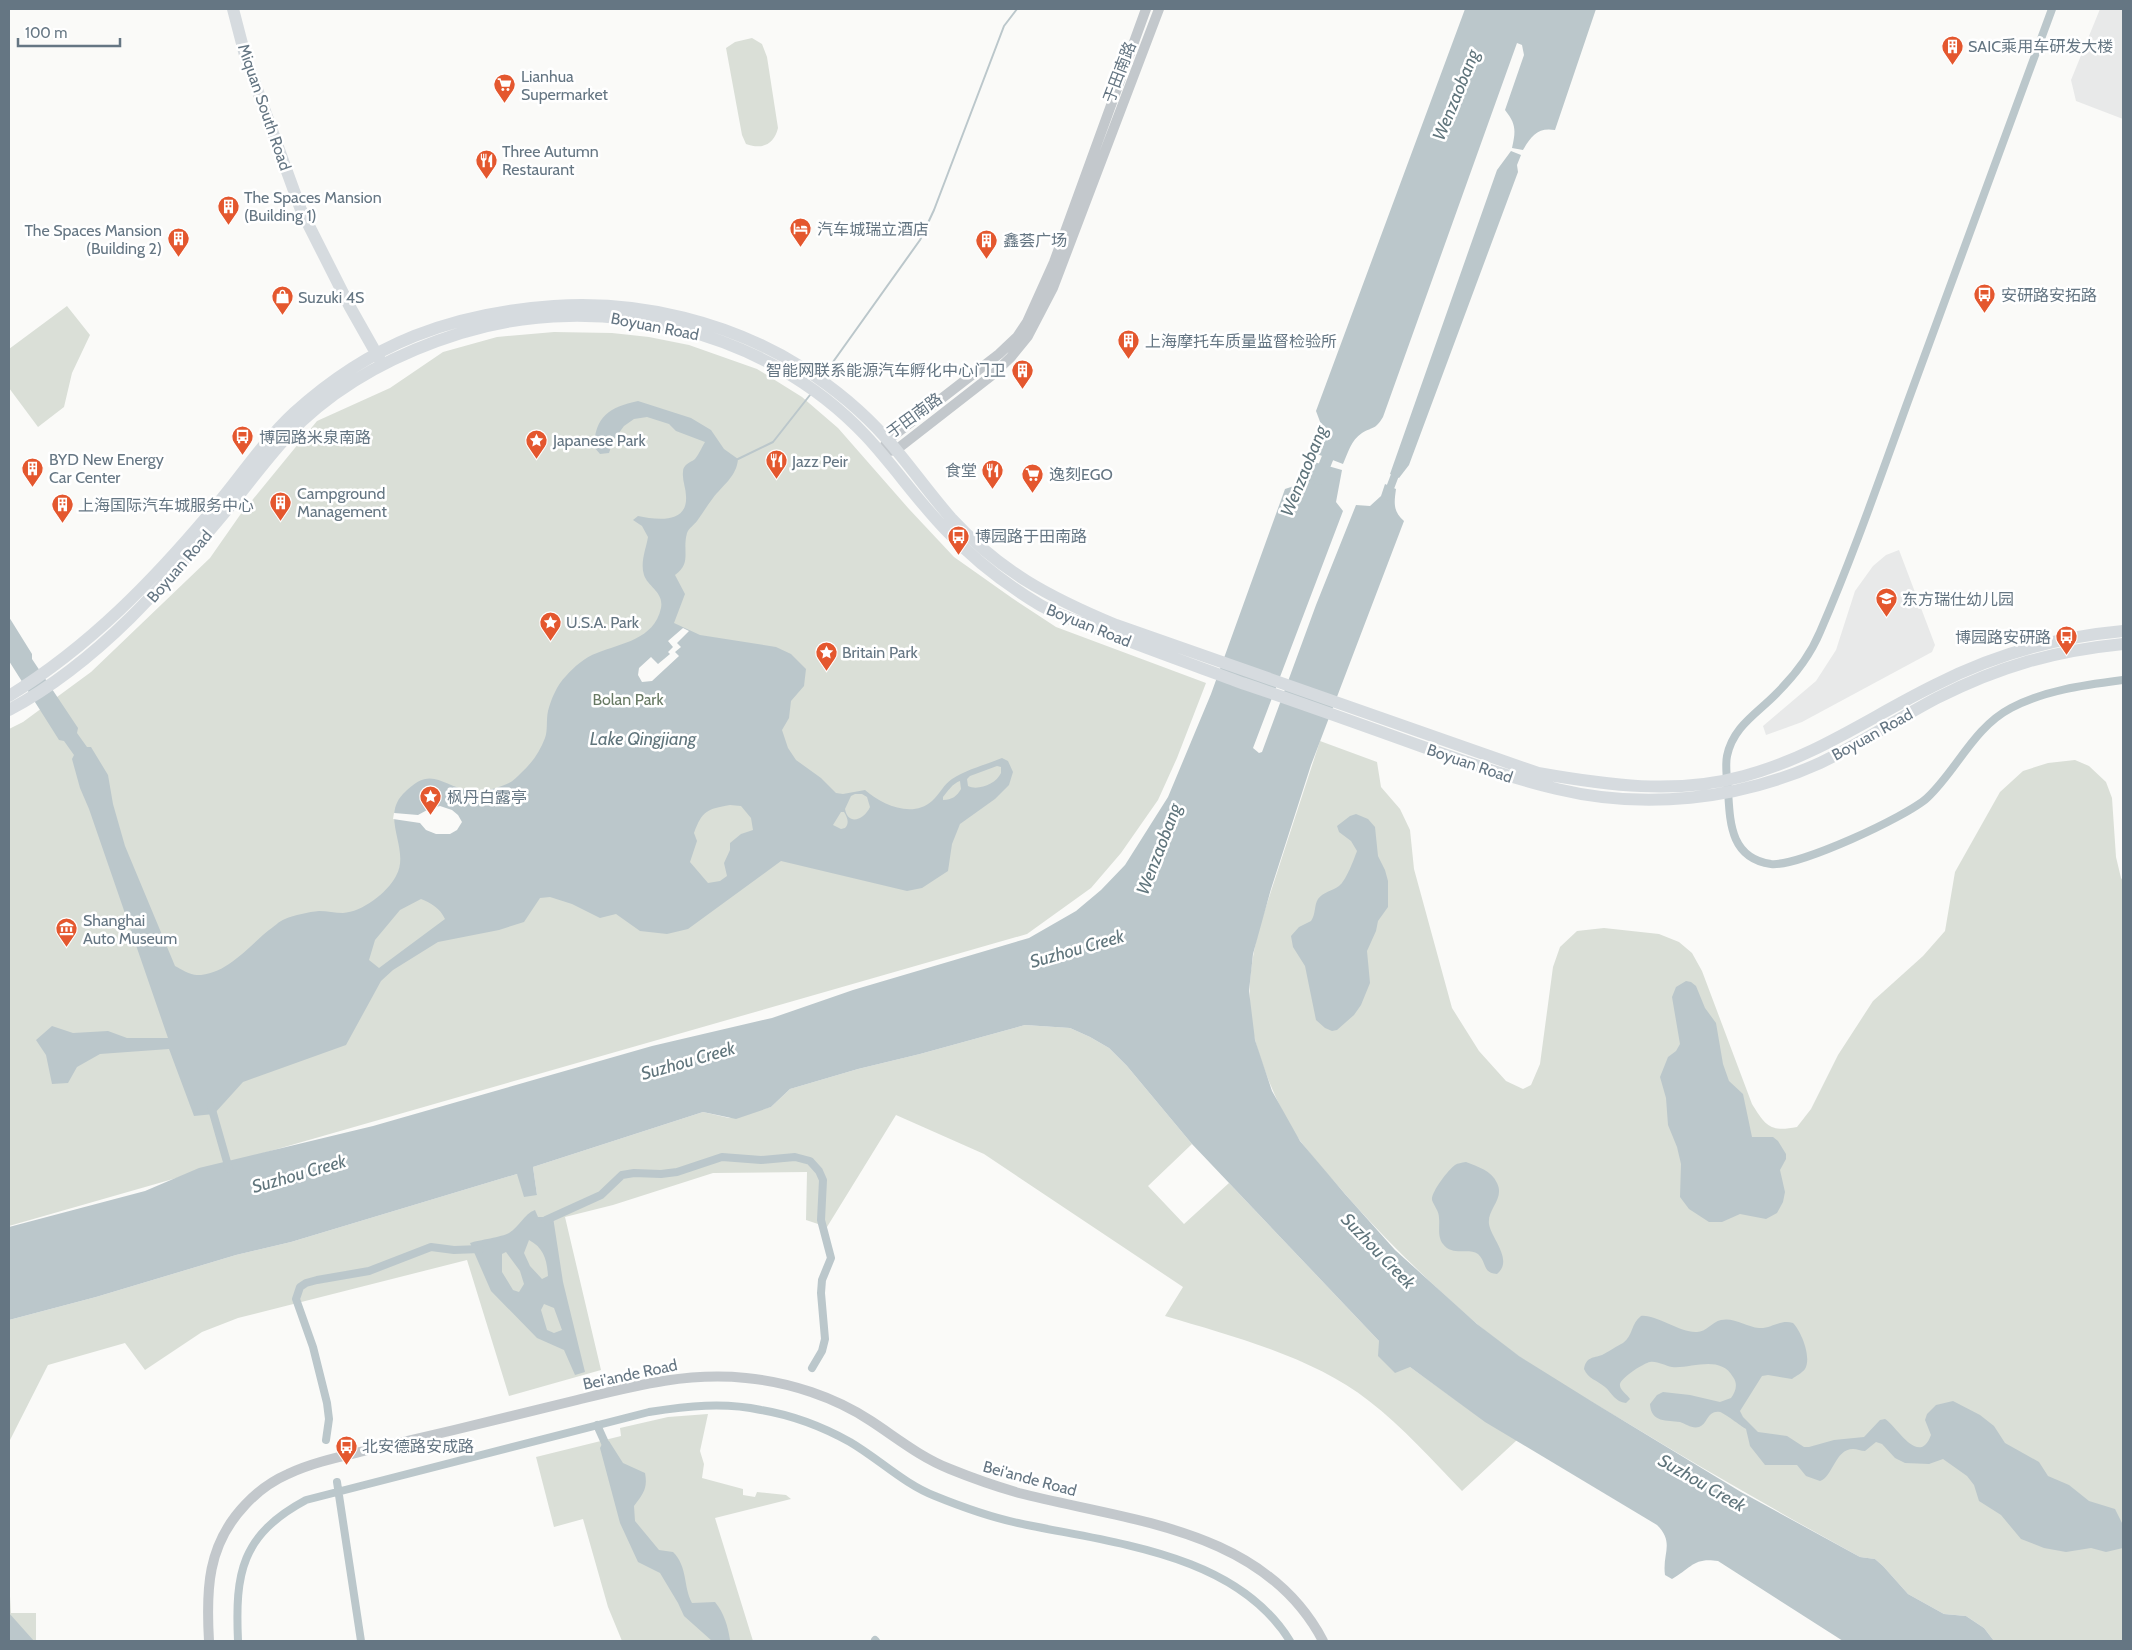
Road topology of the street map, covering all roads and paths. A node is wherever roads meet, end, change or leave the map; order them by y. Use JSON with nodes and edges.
{"nodes":[{"id":1,"x":234,"y":9,"type":"edge"},
{"id":2,"x":1146,"y":9,"type":"edge"},
{"id":3,"x":1159,"y":9,"type":"edge"},
{"id":4,"x":1076,"y":214,"type":"junction"},
{"id":5,"x":379,"y":359,"type":"junction"},
{"id":6,"x":798,"y":373,"type":"junction"},
{"id":7,"x":892,"y":445,"type":"junction"},
{"id":8,"x":881,"y":452,"type":"junction"},
{"id":9,"x":2123,"y":632,"type":"edge"},
{"id":10,"x":2123,"y":644,"type":"edge"},
{"id":11,"x":1168,"y":649,"type":"junction"},
{"id":12,"x":9,"y":696,"type":"edge"},
{"id":13,"x":9,"y":710,"type":"edge"},
{"id":14,"x":1744,"y":783,"type":"junction"},
{"id":15,"x":1713,"y":788,"type":"junction"},
{"id":16,"x":209,"y":1641,"type":"edge"},
{"id":17,"x":1323,"y":1641,"type":"edge"}],
"edges":[{"from":1,"to":5,"type":"main road","name":"Miquan South Road"},
{"from":2,"to":4,"type":"street","name":"于田南路"},
{"from":3,"to":4,"type":"street","name":"于田南路"},
{"from":4,"to":7,"type":"street","name":"于田南路"},
{"from":5,"to":6,"type":"main road","name":"Boyuan Road"},
{"from":5,"to":12,"type":"main road","name":"Boyuan Road"},
{"from":5,"to":13,"type":"main road","name":"Boyuan Road"},
{"from":6,"to":7,"type":"main road","name":"Boyuan Road"},
{"from":6,"to":8,"type":"main road","name":"Boyuan Road"},
{"from":7,"to":8,"type":"street","name":"于田南路"},
{"from":7,"to":11,"type":"main road","name":"Boyuan Road"},
{"from":8,"to":11,"type":"main road","name":"Boyuan Road"},
{"from":9,"to":14,"type":"main road","name":"Boyuan Road"},
{"from":10,"to":14,"type":"main road","name":"Boyuan Road"},
{"from":11,"to":15,"type":"main road","name":"Boyuan Road"},
{"from":11,"to":15,"type":"main road","name":"Boyuan Road"},
{"from":14,"to":15,"type":"main road","name":"Boyuan Road"},
{"from":16,"to":17,"type":"street","name":"Bei'ande Road"}]}
